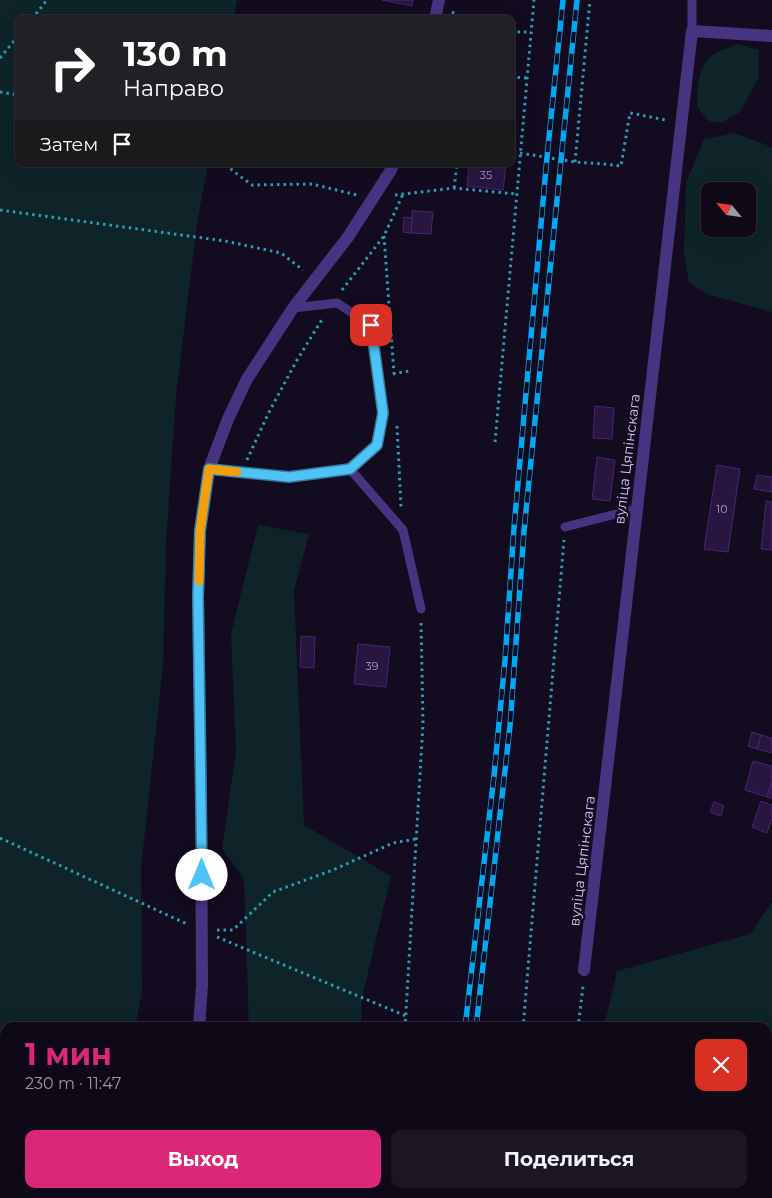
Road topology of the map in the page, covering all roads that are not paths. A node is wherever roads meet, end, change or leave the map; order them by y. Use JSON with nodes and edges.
{"nodes":[{"id":1,"x":439,"y":0,"type":"edge"},
{"id":2,"x":692,"y":0,"type":"edge"},
{"id":3,"x":436,"y":15,"type":"edge"},
{"id":4,"x":692,"y":31,"type":"junction"},
{"id":5,"x":772,"y":36,"type":"edge"},
{"id":6,"x":392,"y":167,"type":"edge"},
{"id":7,"x":293,"y":308,"type":"junction"},
{"id":8,"x":209,"y":469,"type":"junction"},
{"id":9,"x":350,"y":469,"type":"junction"},
{"id":10,"x":636,"y":509,"type":"junction"},
{"id":11,"x":565,"y":527,"type":"road end"},
{"id":12,"x":421,"y":609,"type":"road end"},
{"id":13,"x":584,"y":970,"type":"road end"},
{"id":14,"x":199,"y":1022,"type":"edge"}],
"edges":[{"from":1,"to":3,"type":"street"},
{"from":2,"to":4,"type":"lane"},
{"from":4,"to":5,"type":"street"},
{"from":4,"to":10,"type":"street","name":"вуліца Цяпінскага"},
{"from":6,"to":7,"type":"street"},
{"from":7,"to":8,"type":"street"},
{"from":7,"to":9,"type":"lane"},
{"from":8,"to":9,"type":"lane"},
{"from":8,"to":14,"type":"street"},
{"from":9,"to":12,"type":"lane"},
{"from":10,"to":11,"type":"lane"},
{"from":10,"to":13,"type":"street","name":"вуліца Цяпінскага"}]}
